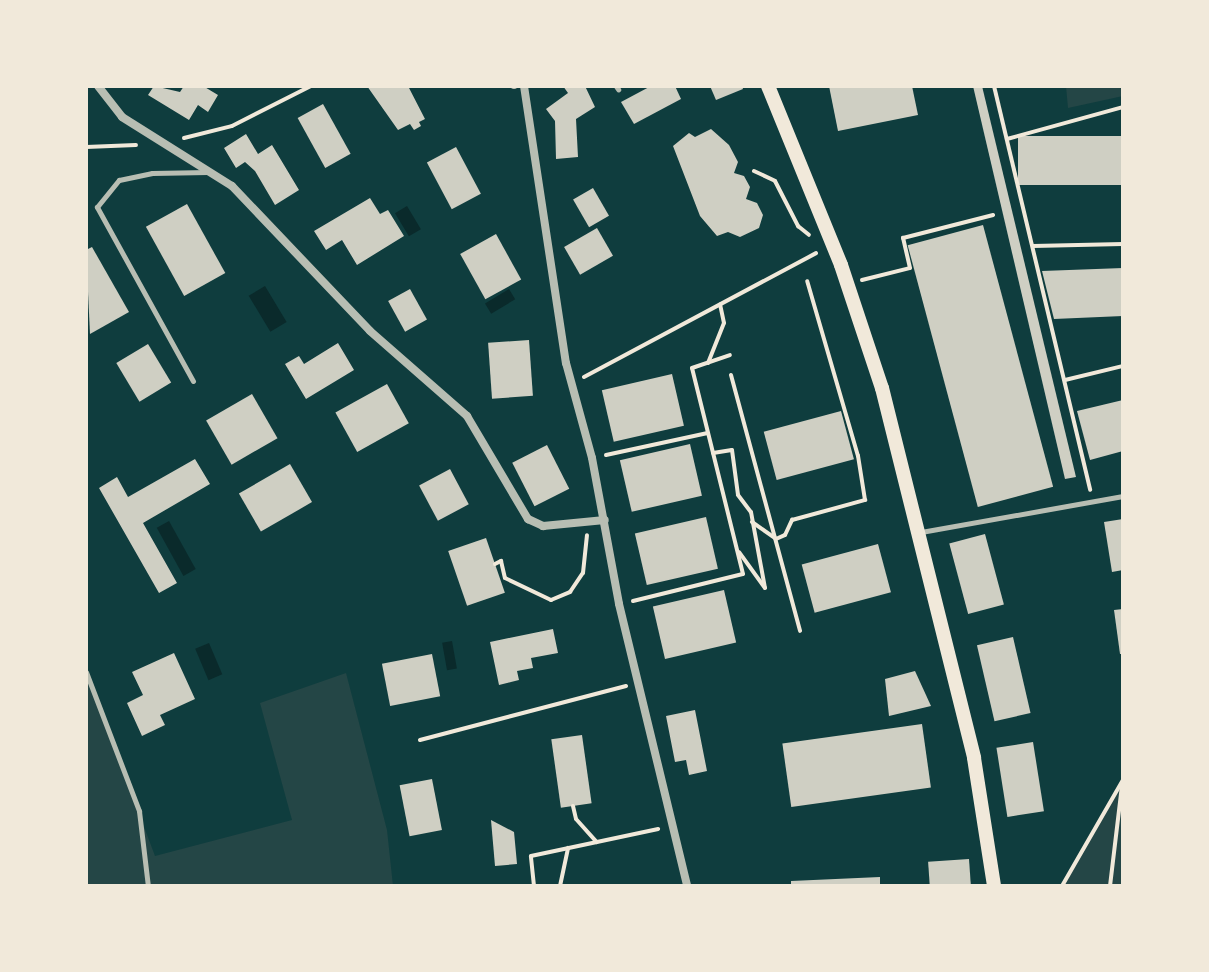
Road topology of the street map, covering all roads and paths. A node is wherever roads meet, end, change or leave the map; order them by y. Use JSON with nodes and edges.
{"nodes":[{"id":1,"x":98,"y":86,"type":"edge"},
{"id":2,"x":311,"y":86,"type":"edge"},
{"id":3,"x":524,"y":86,"type":"edge"},
{"id":4,"x":768,"y":86,"type":"edge"},
{"id":5,"x":994,"y":86,"type":"edge"},
{"id":6,"x":1123,"y":107,"type":"edge"},
{"id":7,"x":1007,"y":139,"type":"junction"},
{"id":8,"x":165,"y":142,"type":"junction"},
{"id":9,"x":86,"y":147,"type":"edge"},
{"id":10,"x":754,"y":171,"type":"dead end"},
{"id":11,"x":213,"y":172,"type":"junction"},
{"id":12,"x":993,"y":215,"type":"dead end"},
{"id":13,"x":811,"y":237,"type":"dead end"},
{"id":14,"x":833,"y":244,"type":"junction"},
{"id":15,"x":1123,"y":244,"type":"edge"},
{"id":16,"x":1033,"y":246,"type":"junction"},
{"id":17,"x":807,"y":281,"type":"dead end"},
{"id":18,"x":848,"y":283,"type":"junction"},
{"id":19,"x":720,"y":304,"type":"junction"},
{"id":20,"x":730,"y":355,"type":"dead end"},
{"id":21,"x":708,"y":363,"type":"junction"},
{"id":22,"x":1123,"y":366,"type":"edge"},
{"id":23,"x":731,"y":375,"type":"dead end"},
{"id":24,"x":1065,"y":380,"type":"junction"},
{"id":25,"x":193,"y":381,"type":"dead end"},
{"id":26,"x":571,"y":384,"type":"junction"},
{"id":27,"x":708,"y":433,"type":"junction"},
{"id":28,"x":713,"y":453,"type":"junction"},
{"id":29,"x":592,"y":458,"type":"junction"},
{"id":30,"x":1123,"y":496,"type":"edge"},
{"id":31,"x":1093,"y":500,"type":"junction"},
{"id":32,"x":605,"y":520,"type":"junction"},
{"id":33,"x":589,"y":521,"type":"junction"},
{"id":34,"x":752,"y":522,"type":"junction"},
{"id":35,"x":920,"y":532,"type":"junction"},
{"id":36,"x":776,"y":539,"type":"junction"},
{"id":37,"x":737,"y":550,"type":"junction"},
{"id":38,"x":495,"y":564,"type":"dead end"},
{"id":39,"x":619,"y":604,"type":"junction"},
{"id":40,"x":800,"y":631,"type":"dead end"},
{"id":41,"x":86,"y":672,"type":"edge"},
{"id":42,"x":636,"y":683,"type":"junction"},
{"id":43,"x":420,"y":740,"type":"dead end"},
{"id":44,"x":1123,"y":780,"type":"edge"},
{"id":45,"x":573,"y":806,"type":"dead end"},
{"id":46,"x":672,"y":826,"type":"junction"},
{"id":47,"x":597,"y":842,"type":"junction"},
{"id":48,"x":568,"y":848,"type":"junction"},
{"id":49,"x":148,"y":886,"type":"edge"},
{"id":50,"x":534,"y":886,"type":"edge"},
{"id":51,"x":560,"y":886,"type":"edge"},
{"id":52,"x":687,"y":886,"type":"edge"},
{"id":53,"x":994,"y":886,"type":"edge"},
{"id":54,"x":1062,"y":886,"type":"edge"},
{"id":55,"x":1110,"y":886,"type":"edge"}],
"edges":[{"from":1,"to":8,"type":"street"},
{"from":2,"to":8,"type":"path"},
{"from":3,"to":26,"type":"street"},
{"from":4,"to":14,"type":"main road"},
{"from":5,"to":7,"type":"path"},
{"from":6,"to":7,"type":"path"},
{"from":7,"to":16,"type":"path"},
{"from":8,"to":9,"type":"path"},
{"from":8,"to":11,"type":"street"},
{"from":10,"to":13,"type":"path"},
{"from":11,"to":25,"type":"lane"},
{"from":11,"to":33,"type":"street"},
{"from":12,"to":18,"type":"path"},
{"from":14,"to":18,"type":"main road"},
{"from":14,"to":19,"type":"path"},
{"from":15,"to":16,"type":"path"},
{"from":16,"to":24,"type":"path"},
{"from":17,"to":36,"type":"path"},
{"from":18,"to":35,"type":"main road"},
{"from":19,"to":21,"type":"path"},
{"from":19,"to":26,"type":"path"},
{"from":20,"to":21,"type":"path"},
{"from":21,"to":27,"type":"path"},
{"from":22,"to":24,"type":"path"},
{"from":23,"to":36,"type":"path"},
{"from":24,"to":31,"type":"path"},
{"from":26,"to":29,"type":"street"},
{"from":27,"to":28,"type":"path"},
{"from":27,"to":29,"type":"path"},
{"from":28,"to":34,"type":"path"},
{"from":28,"to":37,"type":"path"},
{"from":29,"to":32,"type":"street"},
{"from":30,"to":31,"type":"lane"},
{"from":31,"to":35,"type":"lane"},
{"from":32,"to":33,"type":"street"},
{"from":32,"to":39,"type":"street"},
{"from":33,"to":38,"type":"path"},
{"from":34,"to":36,"type":"path"},
{"from":34,"to":37,"type":"path"},
{"from":35,"to":53,"type":"main road"},
{"from":36,"to":40,"type":"path"},
{"from":37,"to":39,"type":"path"},
{"from":39,"to":42,"type":"street"},
{"from":41,"to":49,"type":"lane"},
{"from":42,"to":43,"type":"path"},
{"from":42,"to":46,"type":"street"},
{"from":44,"to":54,"type":"path"},
{"from":44,"to":55,"type":"path"},
{"from":45,"to":47,"type":"path"},
{"from":46,"to":47,"type":"path"},
{"from":46,"to":52,"type":"street"},
{"from":47,"to":48,"type":"path"},
{"from":48,"to":50,"type":"path"},
{"from":48,"to":51,"type":"path"}]}
